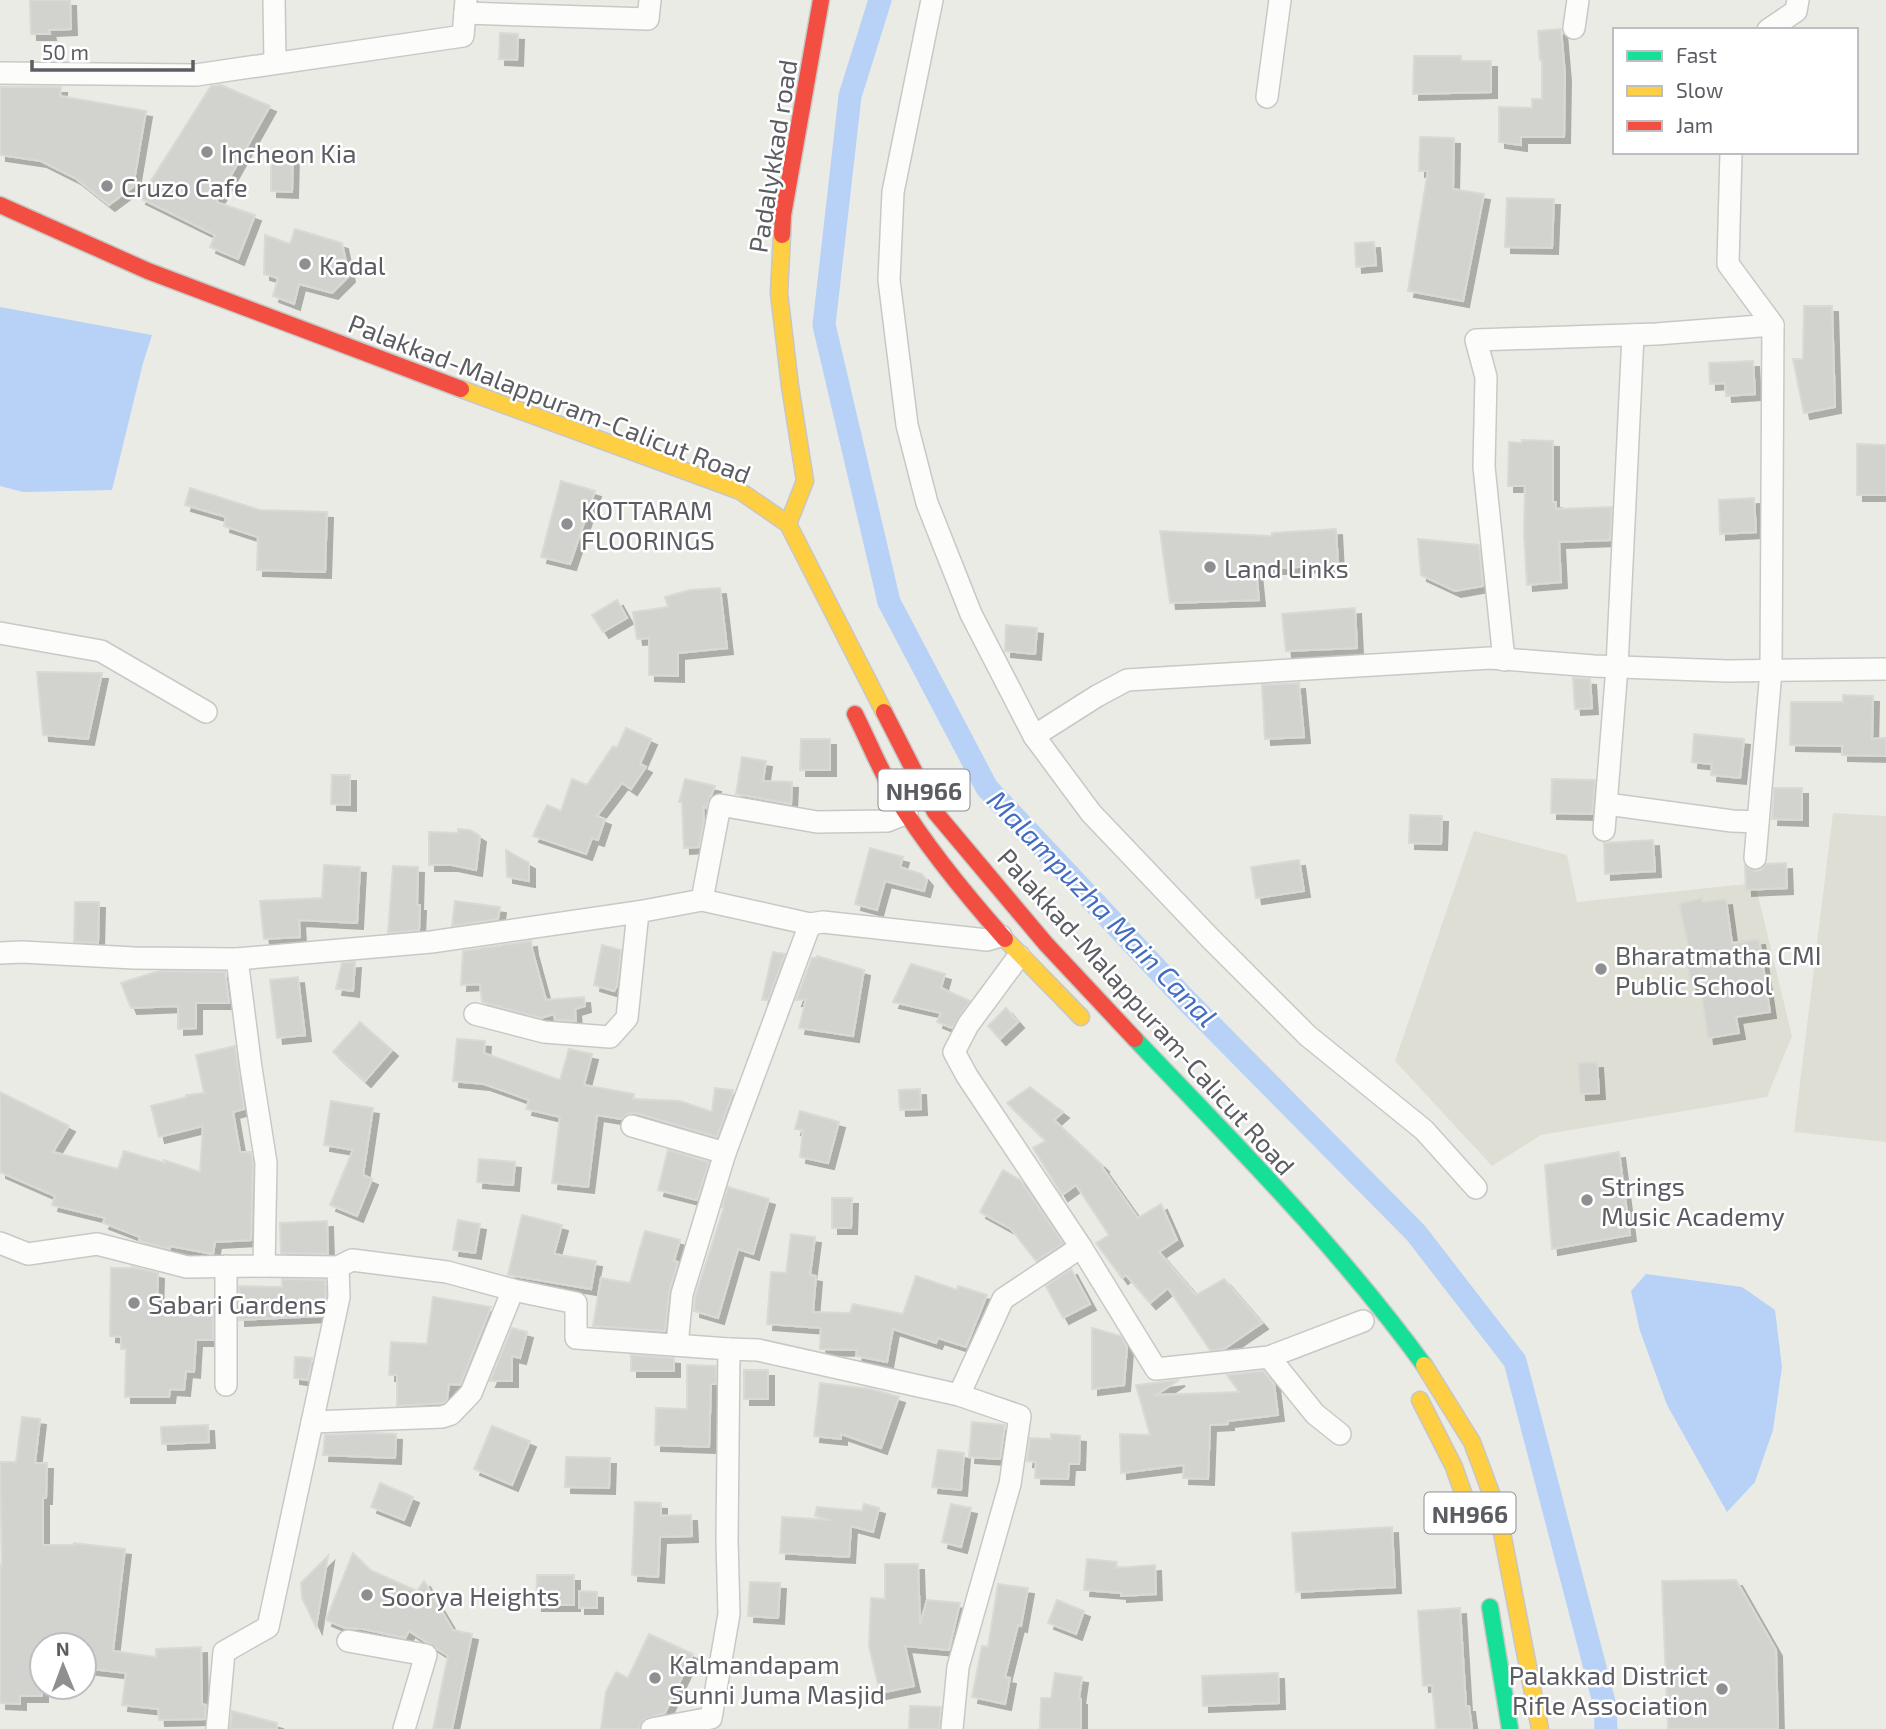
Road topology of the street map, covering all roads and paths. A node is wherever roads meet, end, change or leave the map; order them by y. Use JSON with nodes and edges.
{"nodes":[{"id":1,"x":274,"y":0,"type":"edge"},
{"id":2,"x":650,"y":0,"type":"edge"},
{"id":3,"x":821,"y":0,"type":"edge"},
{"id":4,"x":932,"y":0,"type":"edge"},
{"id":5,"x":1280,"y":0,"type":"edge"},
{"id":6,"x":1578,"y":0,"type":"edge"},
{"id":7,"x":1798,"y":0,"type":"edge"},
{"id":8,"x":466,"y":7,"type":"edge"},
{"id":9,"x":1574,"y":28,"type":"dead end"},
{"id":10,"x":1771,"y":28,"type":"edge"},
{"id":11,"x":275,"y":63,"type":"junction"},
{"id":12,"x":0,"y":73,"type":"edge"},
{"id":13,"x":1268,"y":97,"type":"dead end"},
{"id":14,"x":1731,"y":154,"type":"edge"},
{"id":15,"x":0,"y":205,"type":"edge"},
{"id":16,"x":1773,"y":325,"type":"junction"},
{"id":17,"x":1633,"y":335,"type":"junction"},
{"id":18,"x":788,"y":524,"type":"junction"},
{"id":19,"x":770,"y":545,"type":"dead end"},
{"id":20,"x":0,"y":633,"type":"edge"},
{"id":21,"x":1504,"y":660,"type":"junction"},
{"id":22,"x":1617,"y":667,"type":"junction"},
{"id":23,"x":1886,"y":669,"type":"edge"},
{"id":24,"x":1771,"y":671,"type":"junction"},
{"id":25,"x":846,"y":695,"type":"dead end"},
{"id":26,"x":206,"y":712,"type":"dead end"},
{"id":27,"x":1034,"y":736,"type":"junction"},
{"id":28,"x":1607,"y":804,"type":"junction"},
{"id":29,"x":907,"y":813,"type":"junction"},
{"id":30,"x":1758,"y":822,"type":"junction"},
{"id":31,"x":1604,"y":830,"type":"dead end"},
{"id":32,"x":1755,"y":858,"type":"dead end"},
{"id":33,"x":702,"y":900,"type":"junction"},
{"id":34,"x":638,"y":912,"type":"junction"},
{"id":35,"x":810,"y":924,"type":"junction"},
{"id":36,"x":1001,"y":936,"type":"junction"},
{"id":37,"x":0,"y":953,"type":"edge"},
{"id":38,"x":1019,"y":956,"type":"junction"},
{"id":39,"x":237,"y":959,"type":"junction"},
{"id":40,"x":475,"y":1014,"type":"dead end"},
{"id":41,"x":1092,"y":1029,"type":"dead end"},
{"id":42,"x":632,"y":1126,"type":"dead end"},
{"id":43,"x":725,"y":1153,"type":"junction"},
{"id":44,"x":1476,"y":1188,"type":"dead end"},
{"id":45,"x":0,"y":1243,"type":"edge"},
{"id":46,"x":1080,"y":1247,"type":"junction"},
{"id":47,"x":226,"y":1266,"type":"junction"},
{"id":48,"x":264,"y":1266,"type":"junction"},
{"id":49,"x":338,"y":1267,"type":"junction"},
{"id":50,"x":513,"y":1290,"type":"junction"},
{"id":51,"x":1363,"y":1321,"type":"dead end"},
{"id":52,"x":677,"y":1345,"type":"junction"},
{"id":53,"x":729,"y":1349,"type":"junction"},
{"id":54,"x":1269,"y":1357,"type":"junction"},
{"id":55,"x":1409,"y":1383,"type":"dead end"},
{"id":56,"x":226,"y":1385,"type":"dead end"},
{"id":57,"x":959,"y":1395,"type":"junction"},
{"id":58,"x":312,"y":1422,"type":"junction"},
{"id":59,"x":1340,"y":1434,"type":"dead end"},
{"id":60,"x":1485,"y":1477,"type":"junction"},
{"id":61,"x":1461,"y":1489,"type":"junction"},
{"id":62,"x":1475,"y":1528,"type":"dead end"},
{"id":63,"x":1487,"y":1592,"type":"dead end"},
{"id":64,"x":348,"y":1641,"type":"dead end"},
{"id":65,"x":217,"y":1729,"type":"edge"},
{"id":66,"x":404,"y":1729,"type":"edge"},
{"id":67,"x":652,"y":1729,"type":"edge"},
{"id":68,"x":953,"y":1729,"type":"edge"},
{"id":69,"x":1510,"y":1729,"type":"edge"},
{"id":70,"x":1539,"y":1729,"type":"edge"}],
"edges":[{"from":1,"to":11,"type":"street"},
{"from":2,"to":8,"type":"street"},
{"from":3,"to":18,"type":"main road","name":"Padalykkad road"},
{"from":4,"to":27,"type":"street"},
{"from":5,"to":13,"type":"street"},
{"from":6,"to":9,"type":"street"},
{"from":7,"to":10,"type":"street"},
{"from":8,"to":11,"type":"street"},
{"from":11,"to":12,"type":"street"},
{"from":14,"to":16,"type":"street"},
{"from":15,"to":18,"type":"main road","name":"Palakkad-Malappuram-Calicut Road","number":"NH966"},
{"from":16,"to":17,"type":"street"},
{"from":16,"to":24,"type":"street"},
{"from":17,"to":21,"type":"street"},
{"from":17,"to":22,"type":"street"},
{"from":18,"to":19,"type":"street"},
{"from":18,"to":60,"type":"main road","name":"Palakkad-Malappuram-Calicut Road","number":"NH966"},
{"from":20,"to":26,"type":"street"},
{"from":21,"to":22,"type":"street"},
{"from":21,"to":27,"type":"street"},
{"from":22,"to":24,"type":"street"},
{"from":22,"to":28,"type":"street"},
{"from":23,"to":24,"type":"street"},
{"from":24,"to":30,"type":"street"},
{"from":25,"to":29,"type":"main road","name":"Palakkad-Malappuram-Calicut Road","number":"NH966"},
{"from":27,"to":44,"type":"street"},
{"from":28,"to":30,"type":"street"},
{"from":28,"to":31,"type":"street"},
{"from":29,"to":33,"type":"street"},
{"from":29,"to":36,"type":"main road","name":"Palakkad-Malappuram-Calicut Road","number":"NH966"},
{"from":30,"to":32,"type":"street"},
{"from":33,"to":34,"type":"street"},
{"from":33,"to":35,"type":"street"},
{"from":34,"to":39,"type":"street"},
{"from":34,"to":40,"type":"street"},
{"from":35,"to":36,"type":"street"},
{"from":35,"to":43,"type":"street"},
{"from":36,"to":38,"type":"main road","name":"Palakkad-Malappuram-Calicut Road","number":"NH966"},
{"from":37,"to":39,"type":"street"},
{"from":38,"to":41,"type":"main road","name":"Palakkad-Malappuram-Calicut Road","number":"NH966"},
{"from":38,"to":46,"type":"street"},
{"from":39,"to":48,"type":"street"},
{"from":42,"to":43,"type":"street"},
{"from":43,"to":52,"type":"street"},
{"from":45,"to":47,"type":"street"},
{"from":46,"to":54,"type":"street"},
{"from":46,"to":57,"type":"street"},
{"from":47,"to":48,"type":"street"},
{"from":47,"to":56,"type":"street"},
{"from":48,"to":49,"type":"street"},
{"from":49,"to":50,"type":"street"},
{"from":49,"to":58,"type":"street"},
{"from":50,"to":52,"type":"street"},
{"from":50,"to":58,"type":"street"},
{"from":51,"to":54,"type":"street"},
{"from":52,"to":53,"type":"street"},
{"from":53,"to":57,"type":"street"},
{"from":53,"to":67,"type":"street"},
{"from":54,"to":59,"type":"street"},
{"from":55,"to":61,"type":"main road","number":"NH966"},
{"from":57,"to":68,"type":"street"},
{"from":58,"to":65,"type":"street"},
{"from":60,"to":61,"type":"main road"},
{"from":60,"to":70,"type":"main road","name":"Palakkad-Malappuram-Calicut Road","number":"NH966"},
{"from":61,"to":62,"type":"main road","number":"NH966"},
{"from":63,"to":69,"type":"main road"},
{"from":64,"to":66,"type":"street"}]}
